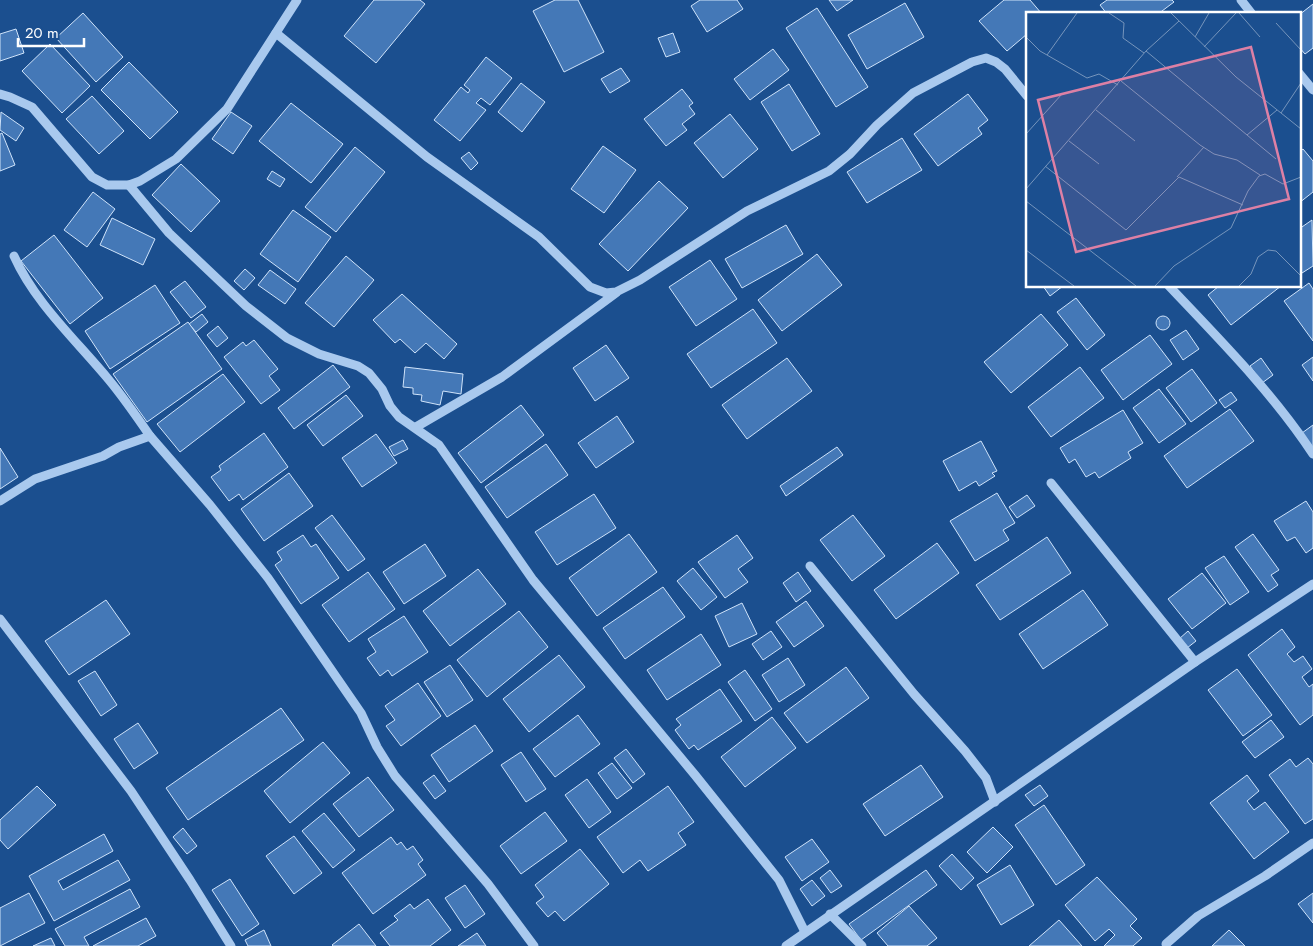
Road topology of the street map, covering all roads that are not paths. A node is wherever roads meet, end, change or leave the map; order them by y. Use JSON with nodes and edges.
{"nodes":[{"id":1,"x":297,"y":0,"type":"edge"},
{"id":2,"x":1241,"y":0,"type":"edge"},
{"id":3,"x":1250,"y":12,"type":"edge"},
{"id":4,"x":276,"y":33,"type":"junction"},
{"id":5,"x":1300,"y":74,"type":"edge"},
{"id":6,"x":1313,"y":90,"type":"edge"},
{"id":7,"x":0,"y":94,"type":"edge"},
{"id":8,"x":1026,"y":95,"type":"edge"},
{"id":9,"x":129,"y":185,"type":"junction"},
{"id":10,"x":14,"y":256,"type":"dead end"},
{"id":11,"x":1171,"y":288,"type":"edge"},
{"id":12,"x":616,"y":292,"type":"junction"},
{"id":13,"x":416,"y":427,"type":"junction"},
{"id":14,"x":150,"y":436,"type":"junction"},
{"id":15,"x":1313,"y":454,"type":"edge"},
{"id":16,"x":1051,"y":483,"type":"dead end"},
{"id":17,"x":0,"y":501,"type":"edge"},
{"id":18,"x":810,"y":566,"type":"dead end"},
{"id":19,"x":1313,"y":584,"type":"edge"},
{"id":20,"x":0,"y":619,"type":"edge"},
{"id":21,"x":1195,"y":662,"type":"junction"},
{"id":22,"x":995,"y":802,"type":"junction"},
{"id":23,"x":1313,"y":843,"type":"edge"},
{"id":24,"x":830,"y":914,"type":"junction"},
{"id":25,"x":805,"y":932,"type":"junction"},
{"id":26,"x":1166,"y":944,"type":"dead end"},
{"id":27,"x":231,"y":946,"type":"edge"},
{"id":28,"x":534,"y":946,"type":"edge"},
{"id":29,"x":786,"y":946,"type":"edge"},
{"id":30,"x":862,"y":946,"type":"edge"}],
"edges":[{"from":1,"to":4,"type":"street"},
{"from":2,"to":3,"type":"street"},
{"from":4,"to":9,"type":"street"},
{"from":4,"to":12,"type":"street"},
{"from":5,"to":6,"type":"street"},
{"from":7,"to":9,"type":"street"},
{"from":8,"to":12,"type":"street"},
{"from":9,"to":13,"type":"street"},
{"from":10,"to":14,"type":"street"},
{"from":11,"to":15,"type":"street"},
{"from":12,"to":13,"type":"street"},
{"from":13,"to":25,"type":"street"},
{"from":14,"to":17,"type":"street"},
{"from":14,"to":28,"type":"street"},
{"from":16,"to":21,"type":"street"},
{"from":18,"to":22,"type":"street"},
{"from":19,"to":21,"type":"street"},
{"from":20,"to":27,"type":"street"},
{"from":21,"to":22,"type":"street"},
{"from":22,"to":24,"type":"street"},
{"from":23,"to":26,"type":"street"},
{"from":24,"to":25,"type":"street"},
{"from":24,"to":30,"type":"street"},
{"from":25,"to":29,"type":"street"}]}
